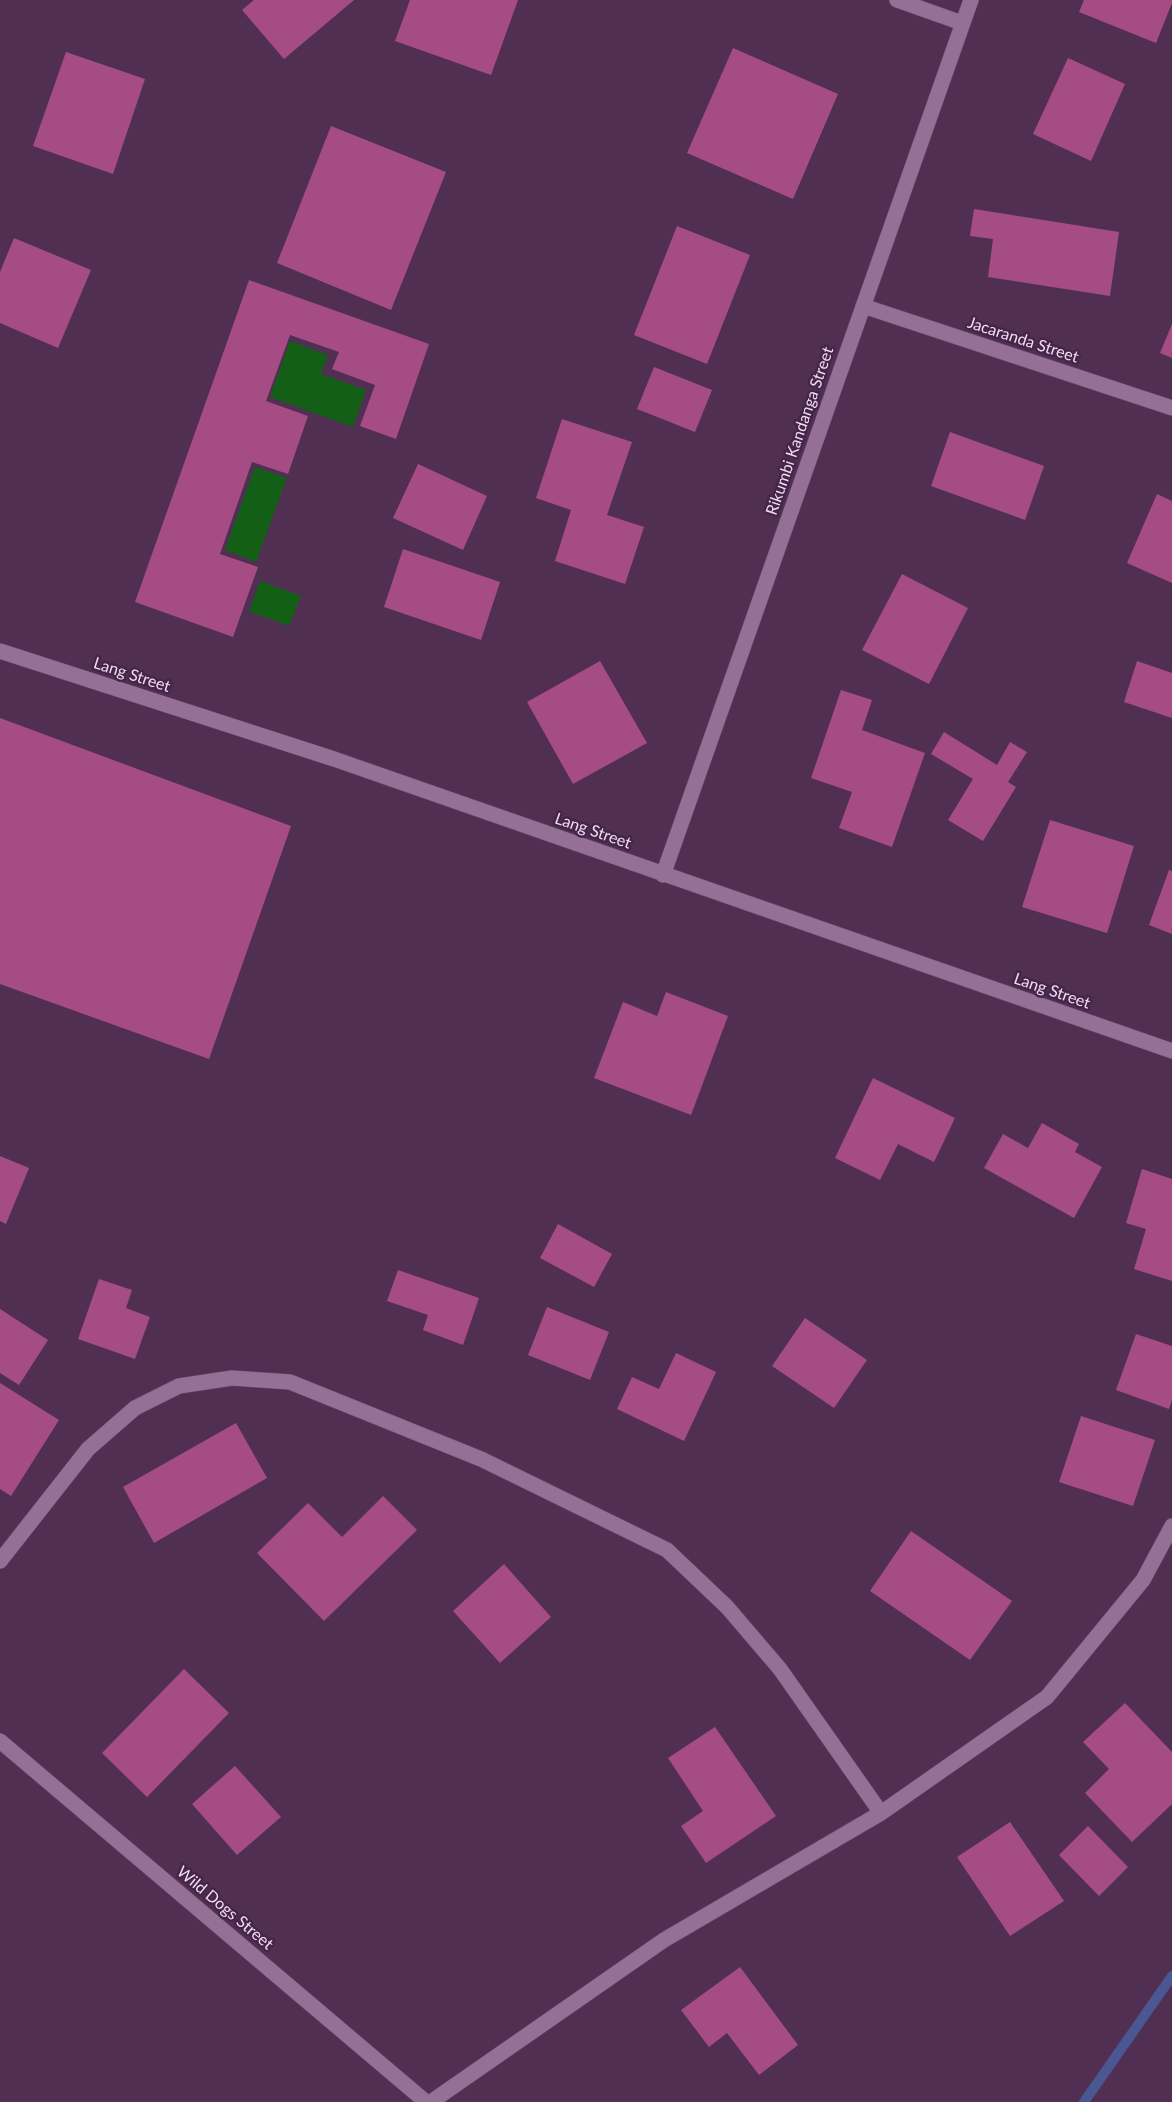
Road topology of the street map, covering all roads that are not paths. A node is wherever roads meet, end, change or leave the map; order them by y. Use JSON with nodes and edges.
{"nodes":[{"id":1,"x":897,"y":0,"type":"edge"},
{"id":2,"x":971,"y":0,"type":"edge"},
{"id":3,"x":962,"y":23,"type":"junction"},
{"id":4,"x":863,"y":306,"type":"junction"},
{"id":5,"x":1172,"y":408,"type":"edge"},
{"id":6,"x":0,"y":651,"type":"edge"},
{"id":7,"x":663,"y":875,"type":"junction"},
{"id":8,"x":1172,"y":1051,"type":"edge"},
{"id":9,"x":1172,"y":1526,"type":"edge"},
{"id":10,"x":0,"y":1561,"type":"edge"},
{"id":11,"x":0,"y":1741,"type":"edge"},
{"id":12,"x":881,"y":1813,"type":"junction"},
{"id":13,"x":428,"y":2102,"type":"edge"}],
"edges":[{"from":1,"to":3,"type":"street"},
{"from":2,"to":3,"type":"street","name":"Rikumbi Kandanga Street"},
{"from":3,"to":4,"type":"street","name":"Rikumbi Kandanga Street"},
{"from":4,"to":5,"type":"street","name":"Jacaranda Street"},
{"from":4,"to":7,"type":"street","name":"Rikumbi Kandanga Street"},
{"from":6,"to":7,"type":"street","name":"Lang Street"},
{"from":7,"to":8,"type":"street","name":"Lang Street"},
{"from":9,"to":12,"type":"street"},
{"from":10,"to":12,"type":"street"},
{"from":11,"to":13,"type":"street","name":"Wild Dogs Street"},
{"from":12,"to":13,"type":"street"}]}
